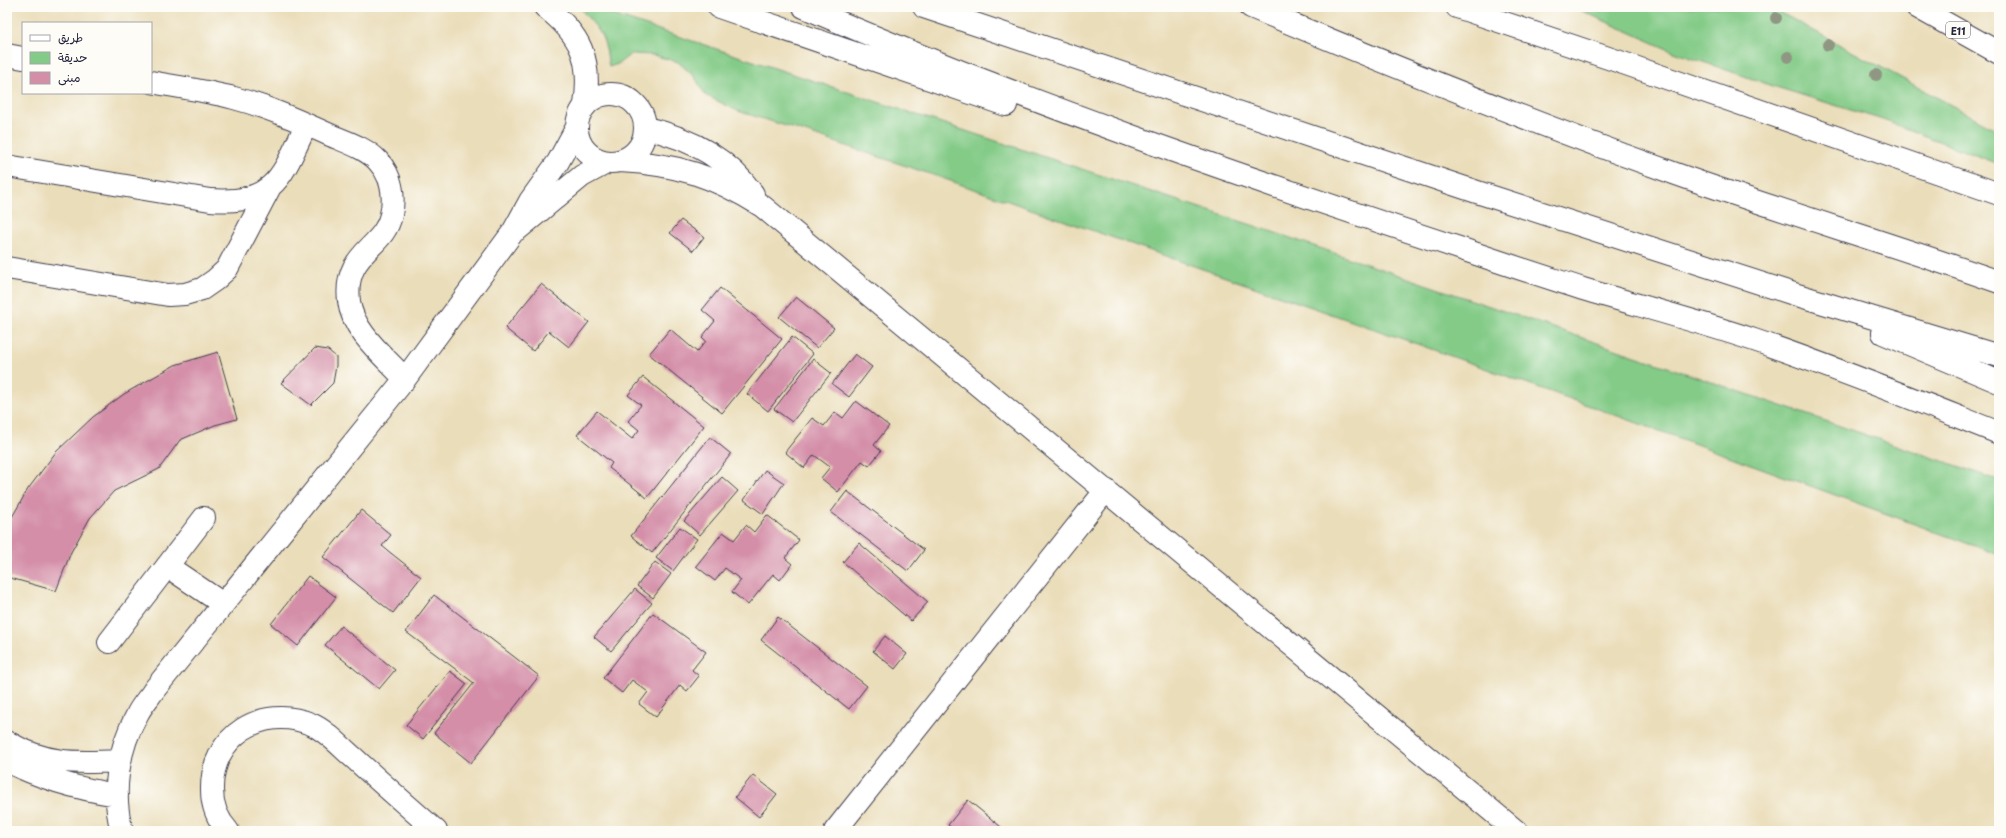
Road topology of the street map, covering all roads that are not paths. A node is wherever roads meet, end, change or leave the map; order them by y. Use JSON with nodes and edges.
{"nodes":[{"id":1,"x":546,"y":7,"type":"edge"},
{"id":2,"x":719,"y":7,"type":"edge"},
{"id":3,"x":804,"y":7,"type":"edge"},
{"id":4,"x":924,"y":7,"type":"edge"},
{"id":5,"x":1251,"y":7,"type":"edge"},
{"id":6,"x":1458,"y":7,"type":"edge"},
{"id":7,"x":1917,"y":7,"type":"edge"},
{"id":8,"x":1999,"y":52,"type":"edge"},
{"id":9,"x":7,"y":55,"type":"edge"},
{"id":10,"x":22,"y":58,"type":"edge"},
{"id":11,"x":152,"y":82,"type":"edge"},
{"id":12,"x":586,"y":105,"type":"junction"},
{"id":13,"x":306,"y":125,"type":"junction"},
{"id":14,"x":576,"y":127,"type":"junction"},
{"id":15,"x":646,"y":128,"type":"junction"},
{"id":16,"x":1158,"y":146,"type":"junction"},
{"id":17,"x":614,"y":162,"type":"junction"},
{"id":18,"x":7,"y":166,"type":"edge"},
{"id":19,"x":270,"y":187,"type":"junction"},
{"id":20,"x":1999,"y":194,"type":"edge"},
{"id":21,"x":762,"y":206,"type":"junction"},
{"id":22,"x":514,"y":232,"type":"junction"},
{"id":23,"x":7,"y":268,"type":"edge"},
{"id":24,"x":1999,"y":282,"type":"edge"},
{"id":25,"x":1794,"y":294,"type":"junction"},
{"id":26,"x":1999,"y":356,"type":"edge"},
{"id":27,"x":405,"y":378,"type":"junction"},
{"id":28,"x":1999,"y":382,"type":"edge"},
{"id":29,"x":1999,"y":433,"type":"edge"},
{"id":30,"x":1106,"y":490,"type":"junction"},
{"id":31,"x":204,"y":518,"type":"dead end"},
{"id":32,"x":167,"y":566,"type":"junction"},
{"id":33,"x":223,"y":604,"type":"junction"},
{"id":34,"x":109,"y":642,"type":"dead end"},
{"id":35,"x":7,"y":742,"type":"edge"},
{"id":36,"x":120,"y":760,"type":"junction"},
{"id":37,"x":7,"y":761,"type":"edge"},
{"id":38,"x":117,"y":795,"type":"junction"},
{"id":39,"x":122,"y":831,"type":"edge"},
{"id":40,"x":228,"y":831,"type":"edge"},
{"id":41,"x":436,"y":831,"type":"edge"},
{"id":42,"x":835,"y":831,"type":"edge"},
{"id":43,"x":1516,"y":831,"type":"edge"}],
"edges":[{"from":1,"to":12,"type":"main road"},
{"from":2,"to":16,"type":"main road"},
{"from":3,"to":16,"type":"main road"},
{"from":4,"to":25,"type":"main road"},
{"from":5,"to":24,"type":"main road"},
{"from":6,"to":20,"type":"main road"},
{"from":7,"to":8,"type":"main road","number":"E11"},
{"from":9,"to":10,"type":"main road"},
{"from":11,"to":13,"type":"main road"},
{"from":12,"to":14,"type":"main road"},
{"from":12,"to":15,"type":"main road"},
{"from":13,"to":19,"type":"main road"},
{"from":13,"to":27,"type":"main road"},
{"from":14,"to":17,"type":"main road"},
{"from":14,"to":22,"type":"main road"},
{"from":15,"to":17,"type":"main road"},
{"from":15,"to":21,"type":"main road"},
{"from":16,"to":29,"type":"main road"},
{"from":17,"to":21,"type":"main road"},
{"from":17,"to":22,"type":"main road"},
{"from":18,"to":19,"type":"main road"},
{"from":19,"to":23,"type":"main road"},
{"from":21,"to":30,"type":"main road"},
{"from":22,"to":27,"type":"main road"},
{"from":25,"to":26,"type":"main road"},
{"from":25,"to":28,"type":"main road"},
{"from":27,"to":33,"type":"main road"},
{"from":30,"to":42,"type":"main road"},
{"from":30,"to":43,"type":"main road"},
{"from":31,"to":32,"type":"main road"},
{"from":32,"to":33,"type":"main road"},
{"from":32,"to":34,"type":"main road"},
{"from":33,"to":36,"type":"main road"},
{"from":35,"to":36,"type":"main road"},
{"from":36,"to":38,"type":"main road"},
{"from":37,"to":38,"type":"main road"},
{"from":38,"to":39,"type":"main road"},
{"from":40,"to":41,"type":"main road"}]}
